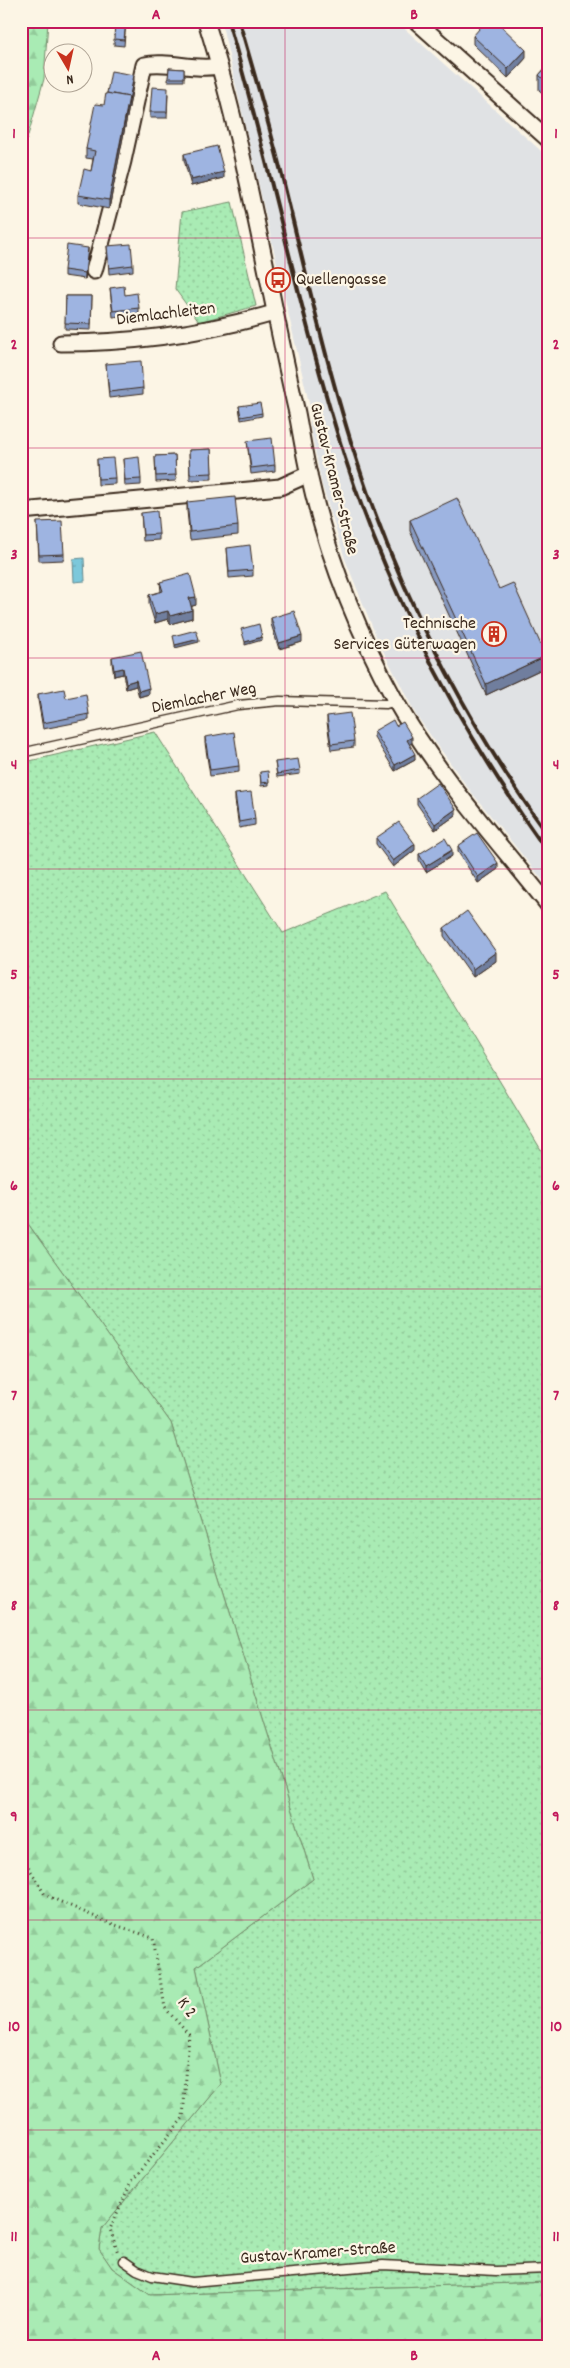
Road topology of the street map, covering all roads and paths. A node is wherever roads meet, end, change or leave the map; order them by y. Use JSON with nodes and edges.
{"nodes":[{"id":1,"x":206,"y":21,"type":"edge"},
{"id":2,"x":416,"y":21,"type":"edge"},
{"id":3,"x":219,"y":66,"type":"junction"},
{"id":4,"x":549,"y":140,"type":"edge"},
{"id":5,"x":94,"y":271,"type":"dead end"},
{"id":6,"x":274,"y":313,"type":"junction"},
{"id":7,"x":61,"y":343,"type":"dead end"},
{"id":8,"x":309,"y":474,"type":"junction"},
{"id":9,"x":21,"y":511,"type":"edge"},
{"id":10,"x":396,"y":701,"type":"junction"},
{"id":11,"x":21,"y":753,"type":"edge"},
{"id":12,"x":549,"y":906,"type":"edge"},
{"id":13,"x":21,"y":1854,"type":"edge"},
{"id":14,"x":124,"y":2261,"type":"joint"},
{"id":15,"x":549,"y":2269,"type":"edge"}],
"edges":[{"from":1,"to":3,"type":"street","name":"Gustav-Kramer-Straße"},
{"from":2,"to":4,"type":"street"},
{"from":3,"to":5,"type":"street"},
{"from":3,"to":6,"type":"street","name":"Gustav-Kramer-Straße"},
{"from":6,"to":7,"type":"street","name":"Diemlachleiten"},
{"from":6,"to":8,"type":"street","name":"Gustav-Kramer-Straße"},
{"from":8,"to":9,"type":"street"},
{"from":8,"to":10,"type":"street","name":"Gustav-Kramer-Straße"},
{"from":10,"to":11,"type":"lane","name":"Diemlacher Weg"},
{"from":10,"to":12,"type":"street","name":"Gustav-Kramer-Straße"},
{"from":13,"to":14,"type":"path","name":"K 2"},
{"from":14,"to":15,"type":"lane","name":"Gustav-Kramer-Straße"}]}
